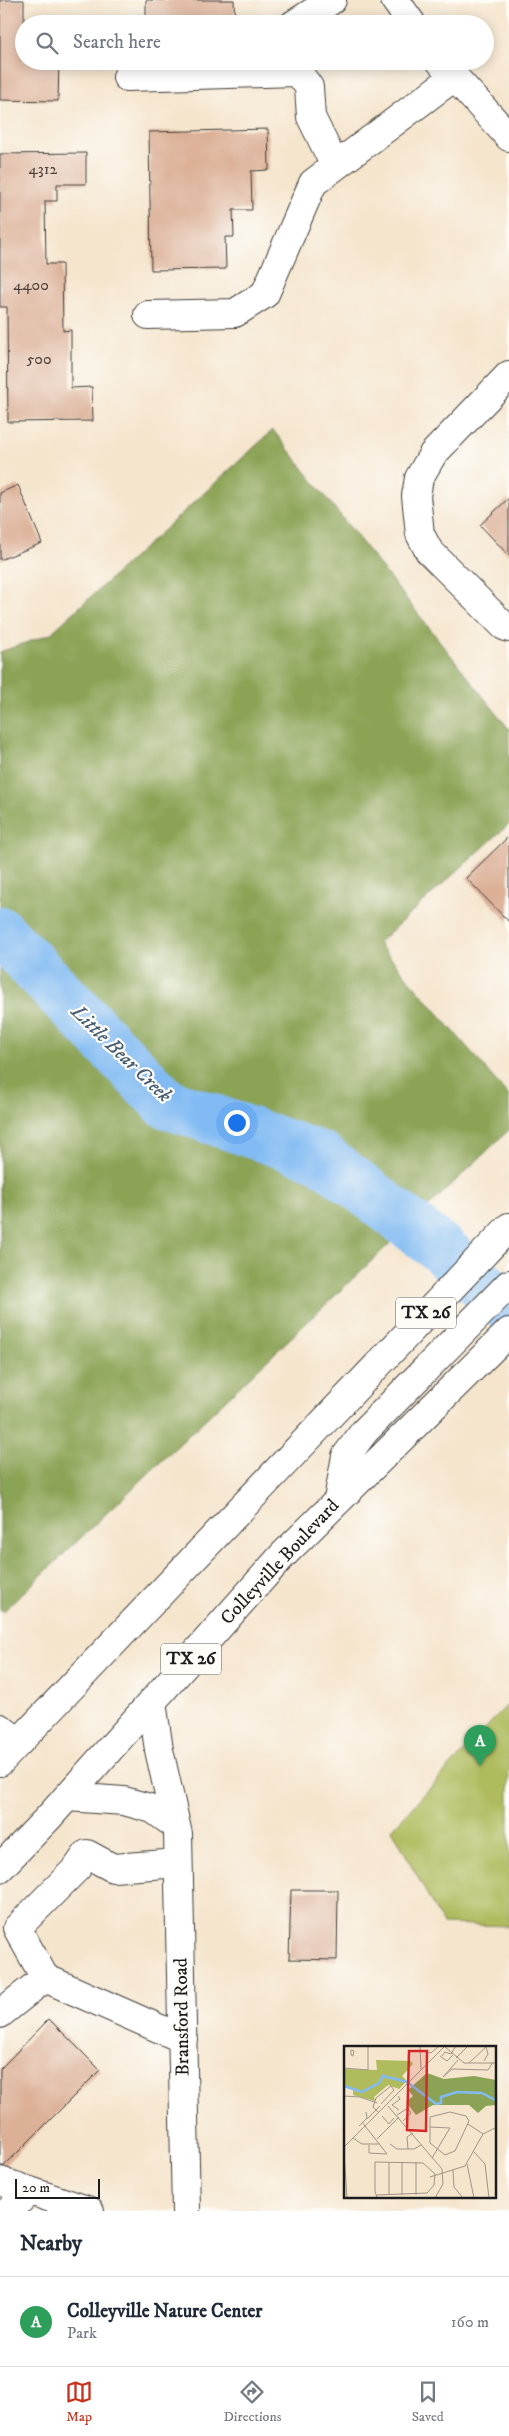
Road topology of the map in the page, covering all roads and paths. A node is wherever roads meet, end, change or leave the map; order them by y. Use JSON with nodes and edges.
{"nodes":[{"id":1,"x":395,"y":0,"type":"edge"},
{"id":2,"x":406,"y":15,"type":"edge"},
{"id":3,"x":244,"y":70,"type":"edge"},
{"id":4,"x":296,"y":70,"type":"edge"},
{"id":5,"x":446,"y":70,"type":"edge"},
{"id":6,"x":448,"y":70,"type":"edge"},
{"id":7,"x":127,"y":77,"type":"dead end"},
{"id":8,"x":509,"y":137,"type":"edge"},
{"id":9,"x":334,"y":166,"type":"junction"},
{"id":10,"x":148,"y":315,"type":"dead end"},
{"id":11,"x":509,"y":375,"type":"edge"},
{"id":12,"x":509,"y":628,"type":"edge"},
{"id":13,"x":509,"y":1227,"type":"edge"},
{"id":14,"x":509,"y":1284,"type":"edge"},
{"id":15,"x":509,"y":1332,"type":"edge"},
{"id":16,"x":338,"y":1500,"type":"junction"},
{"id":17,"x":152,"y":1702,"type":"junction"},
{"id":18,"x":10,"y":1735,"type":"edge"},
{"id":19,"x":0,"y":1762,"type":"edge"},
{"id":20,"x":67,"y":1797,"type":"junction"},
{"id":21,"x":174,"y":1824,"type":"junction"},
{"id":22,"x":178,"y":1863,"type":"junction"},
{"id":23,"x":0,"y":1868,"type":"edge"},
{"id":24,"x":45,"y":1978,"type":"junction"},
{"id":25,"x":0,"y":2014,"type":"edge"},
{"id":26,"x":183,"y":2039,"type":"junction"},
{"id":27,"x":0,"y":2181,"type":"edge"},
{"id":28,"x":29,"y":2190,"type":"junction"},
{"id":29,"x":9,"y":2211,"type":"edge"},
{"id":30,"x":90,"y":2211,"type":"edge"},
{"id":31,"x":186,"y":2211,"type":"edge"}],
"edges":[{"from":1,"to":2,"type":"main road"},
{"from":3,"to":7,"type":"main road"},
{"from":4,"to":9,"type":"main road"},
{"from":5,"to":9,"type":"main road"},
{"from":6,"to":8,"type":"main road"},
{"from":9,"to":10,"type":"main road"},
{"from":11,"to":12,"type":"main road"},
{"from":13,"to":18,"type":"main road","number":"TX 26"},
{"from":14,"to":16,"type":"main road"},
{"from":15,"to":16,"type":"main road","name":"Colleyville Boulevard","number":"TX 26"},
{"from":16,"to":17,"type":"main road","name":"Colleyville Boulevard","number":"TX 26"},
{"from":17,"to":20,"type":"main road","name":"Colleyville Boulevard","number":"TX 26"},
{"from":17,"to":21,"type":"main road","name":"Bransford Road"},
{"from":18,"to":19,"type":"main road","number":"TX 26"},
{"from":20,"to":21,"type":"main road"},
{"from":20,"to":23,"type":"main road","name":"Colleyville Boulevard","number":"TX 26"},
{"from":21,"to":22,"type":"main road","name":"Bransford Road"},
{"from":22,"to":24,"type":"main road"},
{"from":22,"to":26,"type":"main road","name":"Bransford Road"},
{"from":24,"to":25,"type":"main road"},
{"from":24,"to":26,"type":"main road"},
{"from":26,"to":31,"type":"main road","name":"Bransford Road"},
{"from":27,"to":28,"type":"main road"},
{"from":28,"to":29,"type":"main road"},
{"from":28,"to":30,"type":"main road"}]}
